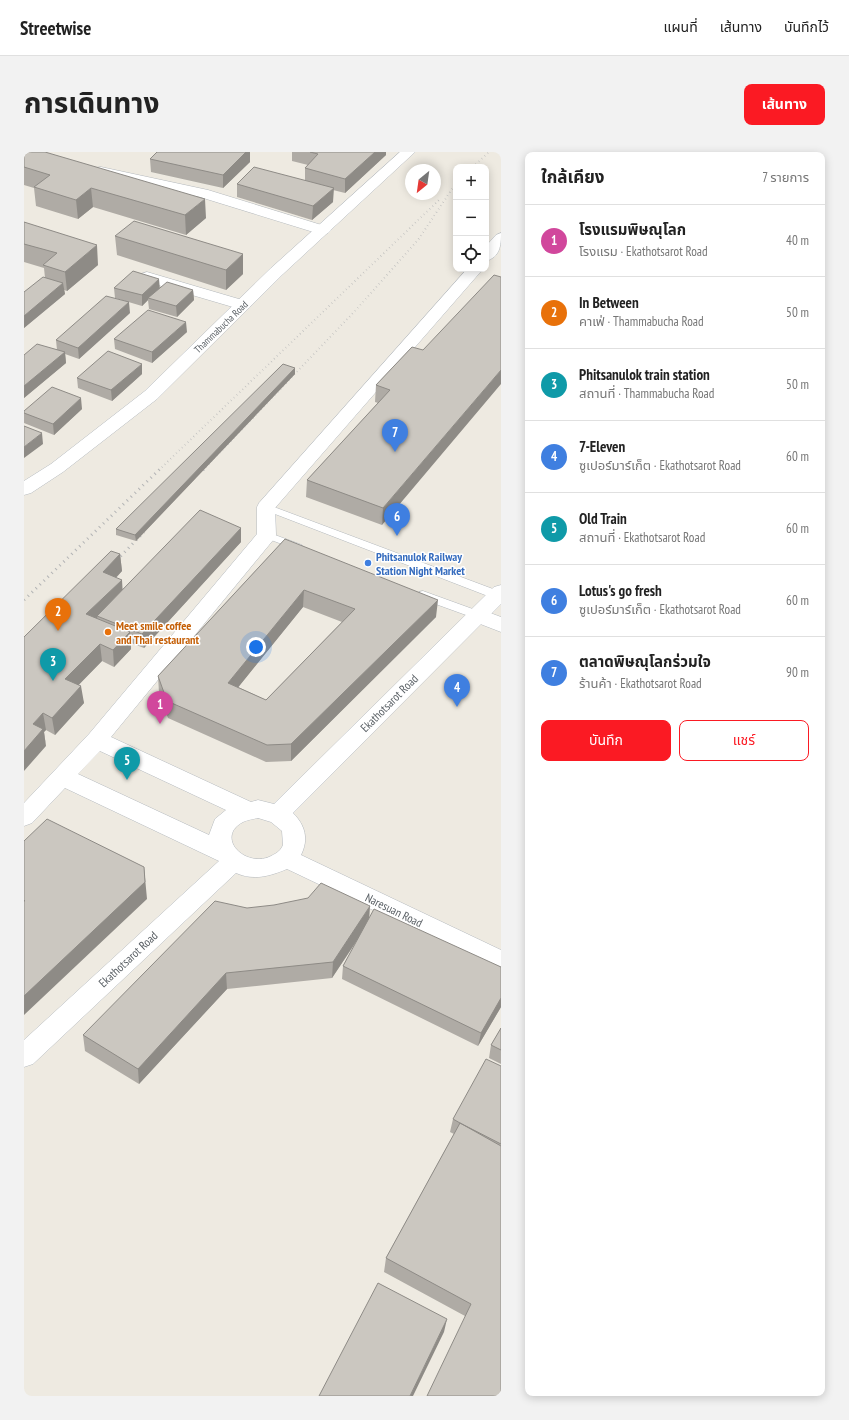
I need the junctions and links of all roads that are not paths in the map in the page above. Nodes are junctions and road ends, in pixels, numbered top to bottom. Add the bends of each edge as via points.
1 (408, 152) edge
2 (86, 167) edge
3 (323, 230) junction
4 (501, 238) edge
5 (489, 252) edge
6 (475, 276) edge
7 (147, 277) edge
8 (242, 305) junction
9 (24, 489) edge
10 (266, 506) junction
11 (267, 535) junction
12 (312, 552) edge
13 (414, 592) edge
14 (499, 594) edge
15 (476, 615) junction
16 (501, 625) edge
17 (97, 740) junction
18 (63, 777) junction
19 (247, 810) junction
20 (278, 814) junction
21 (24, 817) edge
22 (228, 856) junction
23 (286, 858) junction
24 (501, 961) edge
25 (24, 1056) edge

1 - 3 main road, Thammabucha Road
2 - 3 main road via 203,193
3 - 8 main road, Thammabucha Road
4 - 5 main road
6 - 10 main road
7 - 8 main road
8 - 9 main road, Thammabucha Road via 151,395 57,468
10 - 11 main road
10 - 14 lane
11 - 12 lane
11 - 17 main road
13 - 15 lane
14 - 15 main road, Ekathotsarot Road
15 - 16 main road
15 - 20 main road, Ekathotsarot Road
17 - 18 main road
17 - 19 main road
18 - 21 main road
18 - 22 main road
19 - 20 main road via 258,809
19 - 22 main road via 226,822 221,831 219,841
20 - 23 main road via 288,821 294,830 293,850
22 - 23 main road via 243,867 255,869 272,866
22 - 25 main road, Ekathotsarot Road
23 - 24 main road, Naresuan Road

